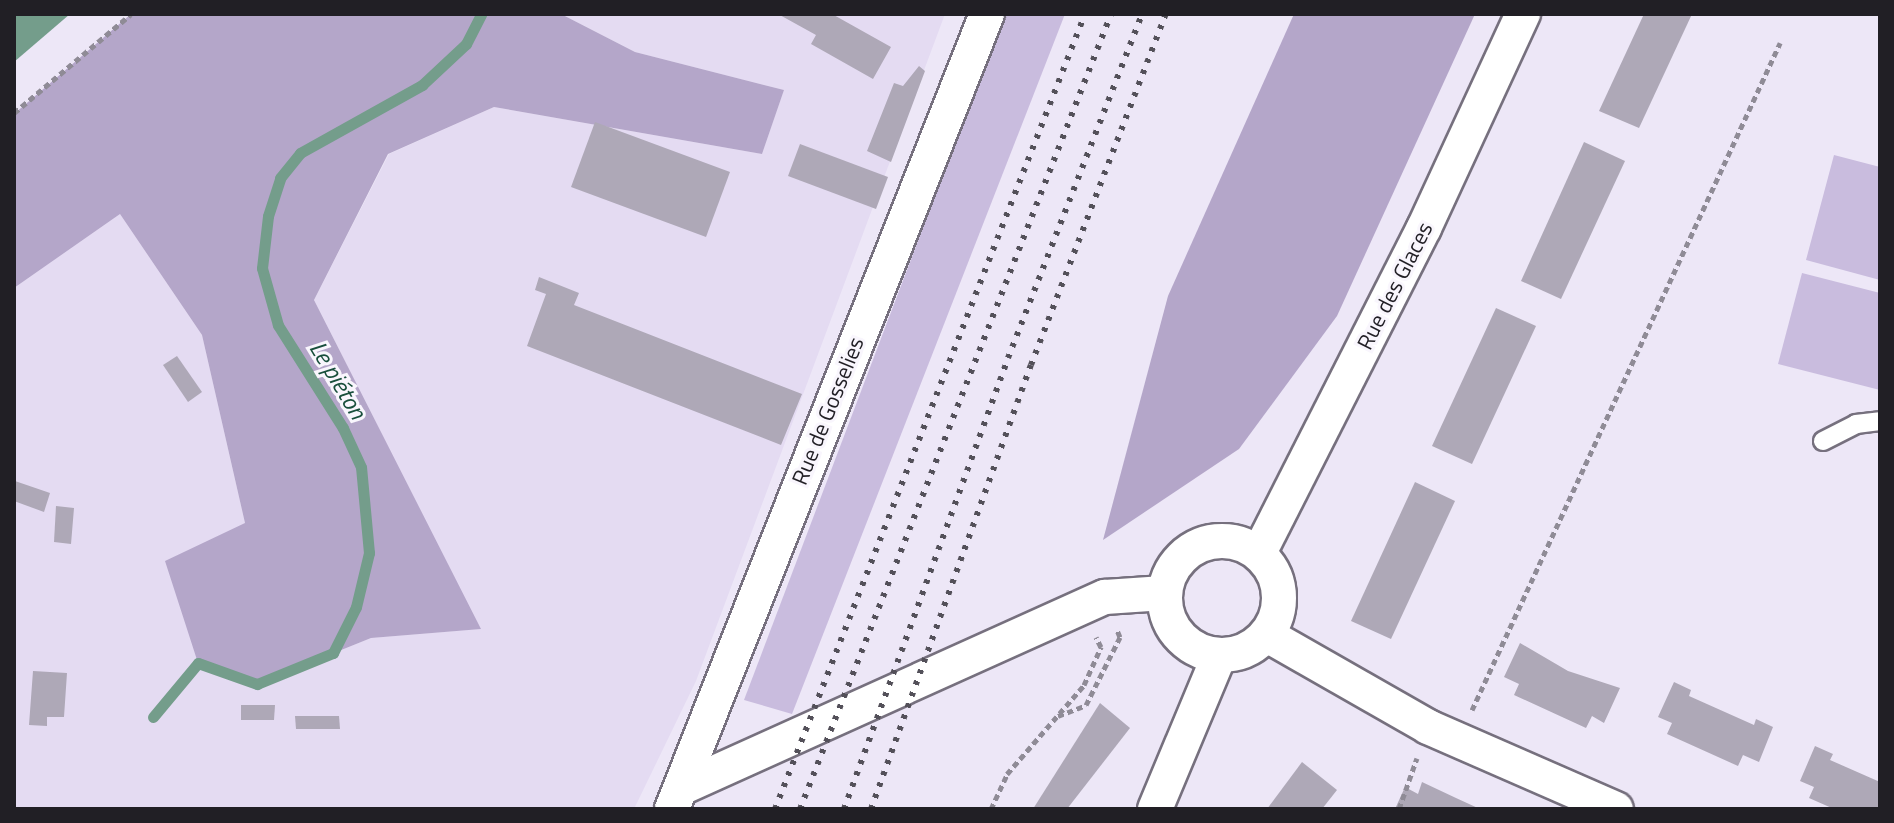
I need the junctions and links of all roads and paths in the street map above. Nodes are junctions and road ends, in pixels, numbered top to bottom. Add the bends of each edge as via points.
1 (131, 14) edge
2 (987, 14) edge
3 (1523, 14) edge
4 (1780, 43) dead end
5 (14, 113) edge
6 (1880, 421) edge
7 (1823, 441) dead end
8 (1259, 553) junction
9 (1164, 593) junction
10 (1105, 597) junction
11 (1086, 632) dead end
12 (1267, 635) junction
13 (1219, 656) junction
14 (1057, 716) junction
15 (1443, 734) junction
16 (676, 799) edge
17 (991, 809) edge
18 (1155, 809) edge
19 (1399, 809) edge
20 (1616, 809) edge

1 - 5 path
2 - 16 street, Rue de Gosselies
3 - 8 street, Rue des Glaces via 1424,228
4 - 15 path
6 - 7 lane via 1856,424
8 - 9 street via 1233,541 1199,546 1176,563
8 - 12 street via 1274,574 1279,609
9 - 10 street
9 - 13 street via 1169,622 1189,646
10 - 14 path via 1120,637 1086,705
10 - 16 street
11 - 14 path via 1101,647 1084,685
12 - 13 street via 1244,652
12 - 15 street
13 - 18 street
14 - 17 path via 1007,774
15 - 19 path
15 - 20 street

